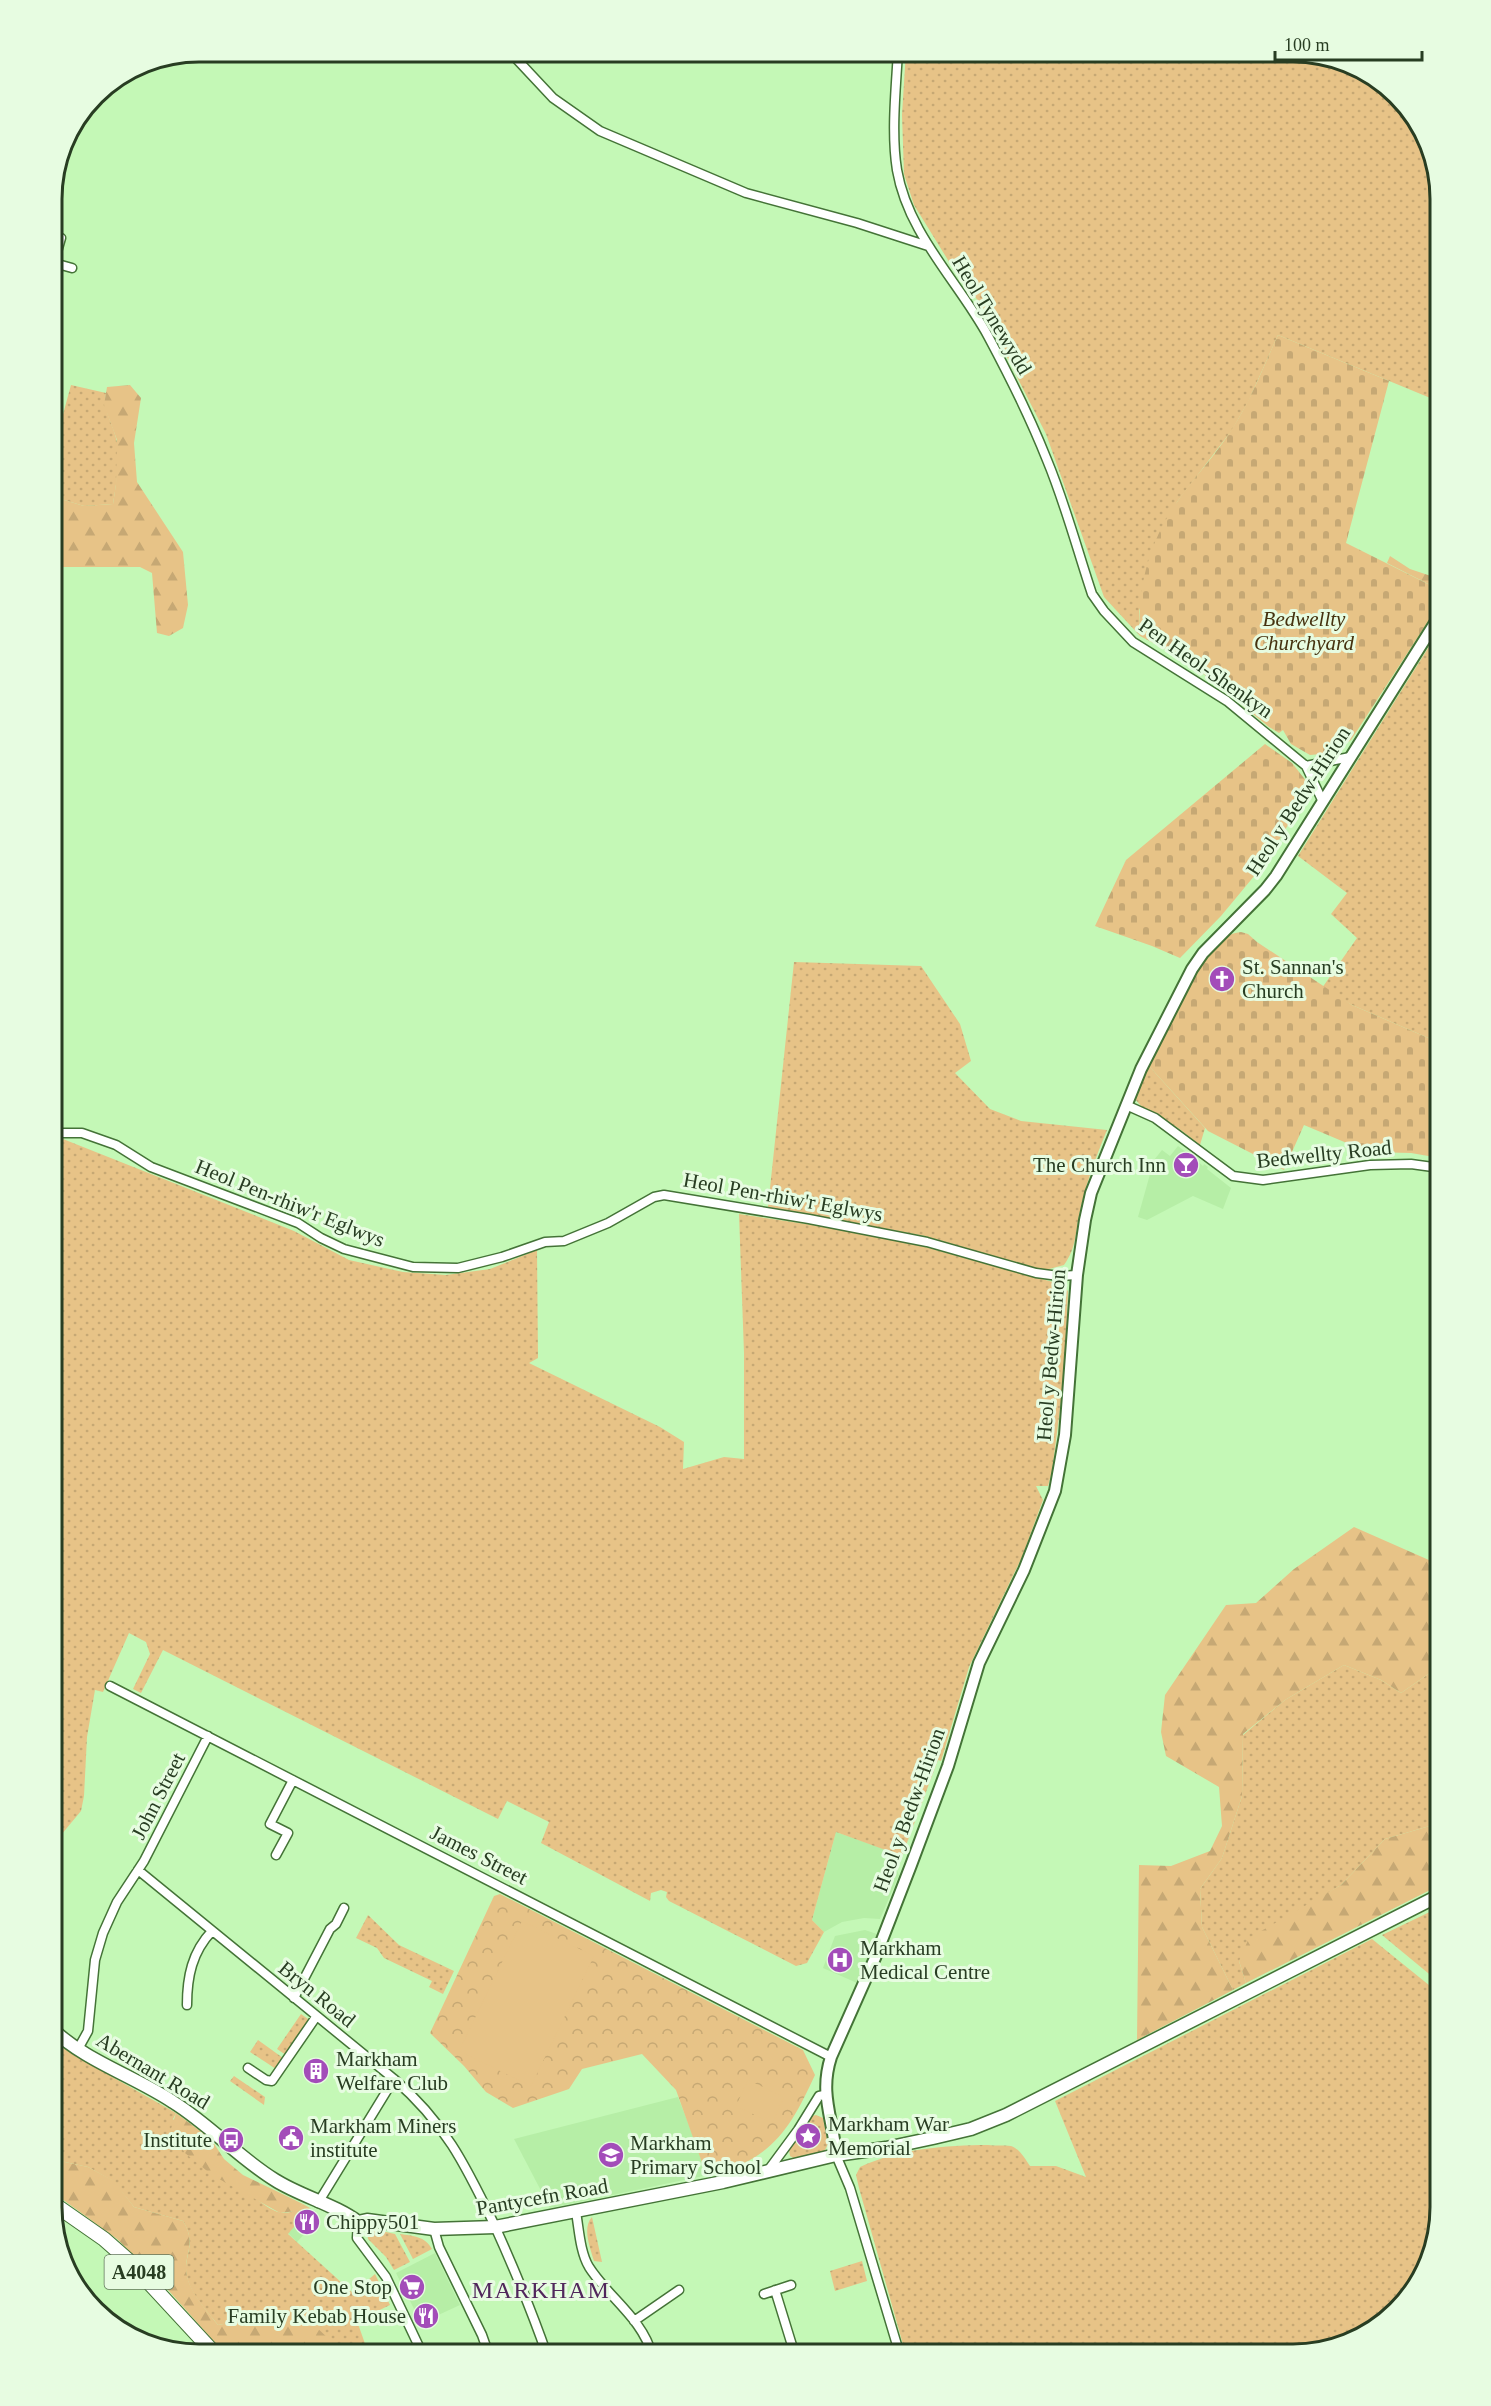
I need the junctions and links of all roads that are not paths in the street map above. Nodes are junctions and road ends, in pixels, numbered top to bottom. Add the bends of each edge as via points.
1 (519, 61) edge
2 (897, 62) edge
3 (928, 246) junction
4 (62, 266) edge
5 (72, 268) dead end
6 (1092, 594) joint
7 (1430, 631) edge
8 (1350, 757) junction
9 (1306, 766) junction
10 (1322, 800) junction
11 (1126, 1105) junction
12 (62, 1133) edge
13 (1430, 1167) edge
14 (1077, 1275) junction
15 (110, 1686) dead end
16 (208, 1736) junction
17 (293, 1780) junction
18 (276, 1855) dead end
19 (138, 1870) junction
20 (1430, 1900) edge
21 (344, 1908) dead end
22 (212, 1931) junction
23 (294, 1998) junction
24 (187, 2005) dead end
25 (316, 2017) junction
26 (61, 2036) edge
27 (78, 2049) junction
28 (831, 2057) junction
29 (248, 2068) dead end
30 (394, 2079) junction
31 (824, 2095) junction
32 (836, 2154) junction
33 (767, 2172) junction
34 (318, 2203) junction
35 (61, 2209) edge
36 (576, 2212) junction
37 (358, 2222) junction
38 (495, 2227) junction
39 (434, 2229) junction
40 (791, 2284) dead end
41 (679, 2290) dead end
42 (775, 2290) junction
43 (764, 2294) dead end
44 (634, 2320) junction
45 (206, 2344) edge
46 (418, 2344) edge
47 (485, 2344) edge
48 (543, 2344) edge
49 (648, 2344) edge
50 (792, 2344) edge
51 (897, 2344) edge

1 - 3 street via 553,98 600,130 746,193
2 - 3 street, Heol Tynewydd via 897,170 906,201
3 - 6 street, Heol Tynewydd via 987,334 1019,396 1048,461
4 - 5 street
6 - 9 street, Pen Heol-Shenkyn via 1133,642 1227,701
7 - 8 street, Heol y Bedw-Hirion
8 - 9 street
8 - 10 street, Heol y Bedw-Hirion
9 - 10 street, Pen Heol-Shenkyn
10 - 11 street, Heol y Bedw-Hirion via 1265,890 1192,969
11 - 13 street, Bedwellty Road via 1161,1122 1233,1176 1249,1180 1370,1165
11 - 14 street, Heol y Bedw-Hirion via 1091,1193
12 - 14 street, Heol Pen-rhiw'r Eglwys via 82,1133 116,1145 151,1167 298,1223 344,1249 413,1267 458,1268 545,1242 582,1236 664,1195 927,1242 1036,1272
14 - 28 street, Heol y Bedw-Hirion via 1065,1435 1055,1491 1024,1570 980,1663 948,1766 911,1865
15 - 16 street, James Street
16 - 17 street, James Street
16 - 19 street, John Street
17 - 18 street via 270,1824 288,1833
17 - 28 street, James Street
19 - 22 street, Bryn Road
19 - 27 street, John Street via 103,1933 88,2031
20 - 32 main road, Pantycefn Road via 1006,2115 933,2138
21 - 23 street
22 - 23 street, Bryn Road
22 - 24 street via 199,1947 188,1976
23 - 25 street, Bryn Road
25 - 29 street via 272,2080
25 - 30 street, Bryn Road
26 - 27 main road, Abernant Road
27 - 34 main road, Abernant Road via 174,2102 255,2167
28 - 31 street, Heol y Bedw-Hirion
30 - 34 street
30 - 38 street, Bryn Road via 444,2132 464,2162
31 - 32 street, Heol y Bedw-Hirion
31 - 33 street via 819,2096
32 - 33 main road, Pantycefn Road
32 - 51 street
33 - 36 main road, Pantycefn Road
34 - 37 main road, Abernant Road
35 - 45 main road, A4048 via 129,2261
36 - 38 main road, Pantycefn Road
36 - 44 street via 587,2265
37 - 39 main road, Pantycefn Road
37 - 46 street via 357,2238 386,2277
38 - 39 main road, Pantycefn Road
38 - 48 street, Bryn Road via 519,2277
39 - 47 street
40 - 42 street
41 - 44 street
42 - 43 street
42 - 50 street
44 - 49 street

